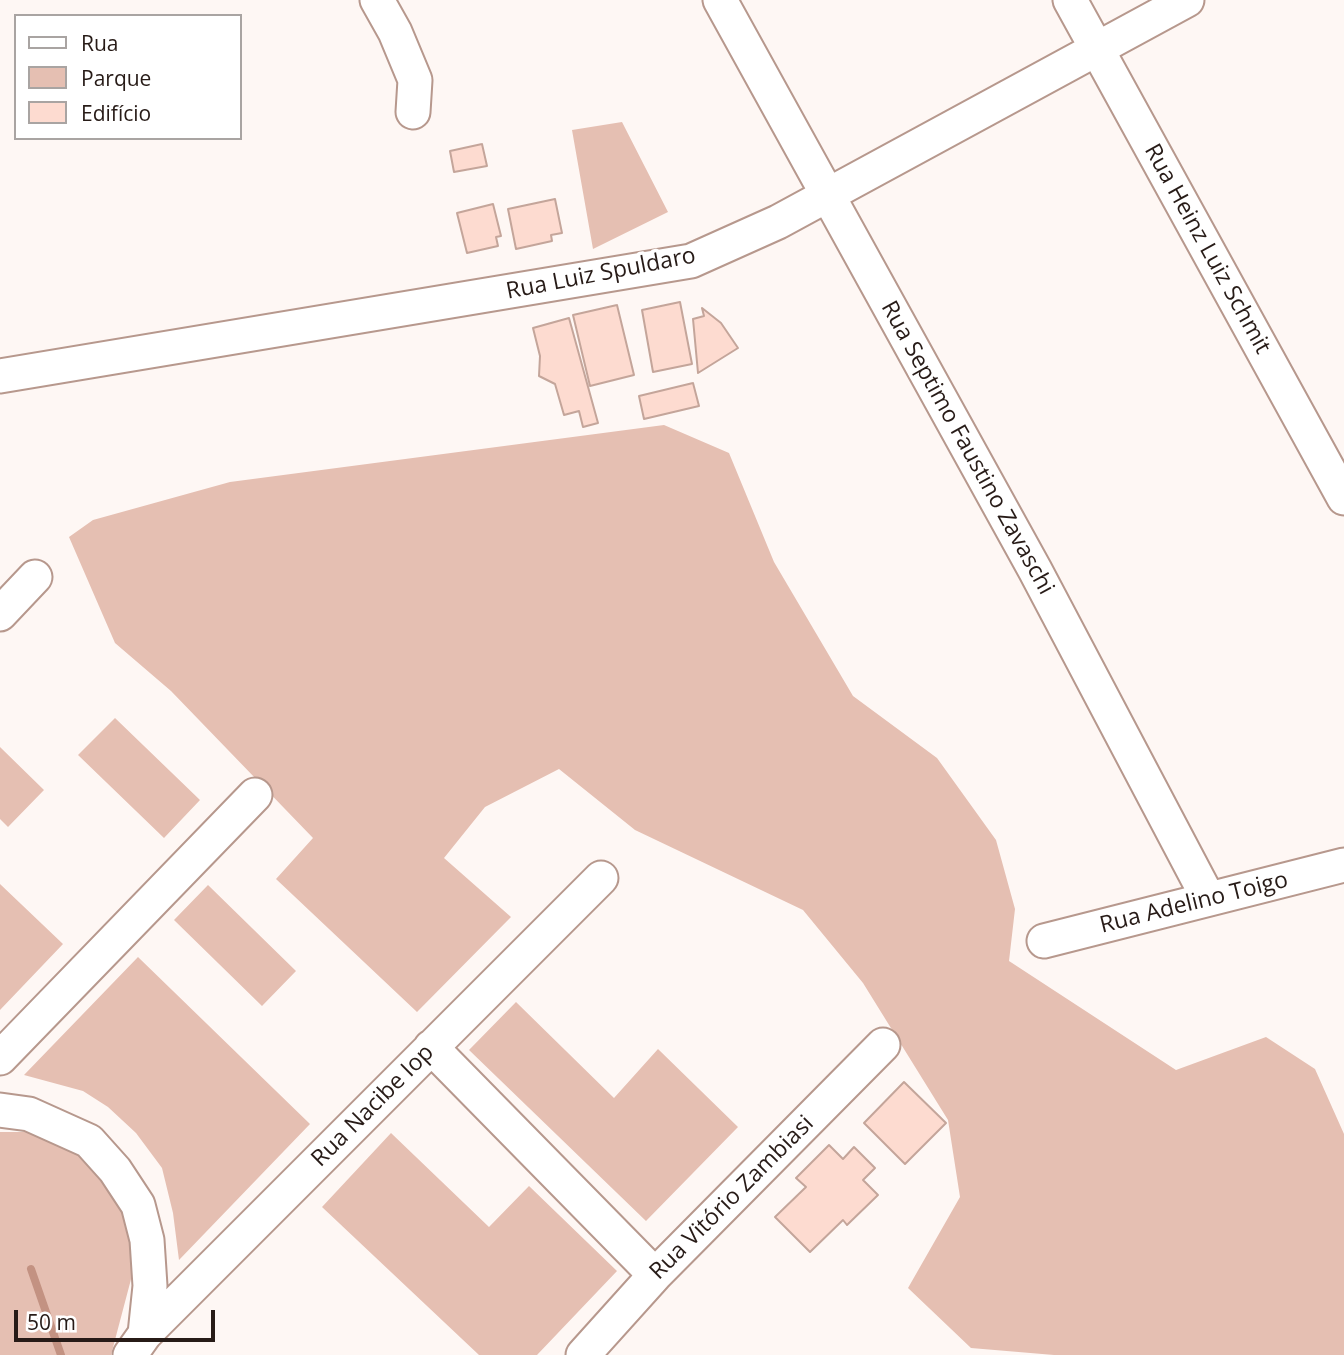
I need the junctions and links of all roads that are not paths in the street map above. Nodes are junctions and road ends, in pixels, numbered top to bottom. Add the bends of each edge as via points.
1 (377, 0) edge
2 (720, 0) edge
3 (1070, 0) edge
4 (1187, 0) edge
5 (1096, 50) junction
6 (413, 112) dead end
7 (827, 195) junction
8 (0, 376) edge
9 (1344, 498) edge
10 (35, 577) dead end
11 (0, 614) edge
12 (255, 795) dead end
13 (1344, 866) edge
14 (601, 878) dead end
15 (1208, 898) junction
16 (1044, 940) dead end
17 (884, 1045) dead end
18 (431, 1047) junction
19 (0, 1058) edge
20 (0, 1110) edge
21 (655, 1275) junction
22 (138, 1344) edge
23 (583, 1355) edge

1 - 6 street via 415,80
2 - 7 street, Rua Septimo Faustino Zavaschi
3 - 5 street, Rua Heinz Luiz Schmit
4 - 5 street, Rua Luiz Spuldaro
5 - 7 street, Rua Luiz Spuldaro
5 - 9 street, Rua Heinz Luiz Schmit
7 - 8 street, Rua Luiz Spuldaro via 691,261
7 - 15 street, Rua Septimo Faustino Zavaschi via 1035,570
10 - 11 street
12 - 19 street
13 - 15 street, Rua Adelino Toigo
14 - 18 street, Rua Nacibe Iop
15 - 16 street, Rua Adelino Toigo
17 - 21 street, Rua Vitório Zambiasi
18 - 21 street
18 - 22 street, Rua Nacibe Iop
20 - 22 street via 29,1114 89,1140 138,1205 150,1286
21 - 23 street, Rua Vitório Zambiasi

